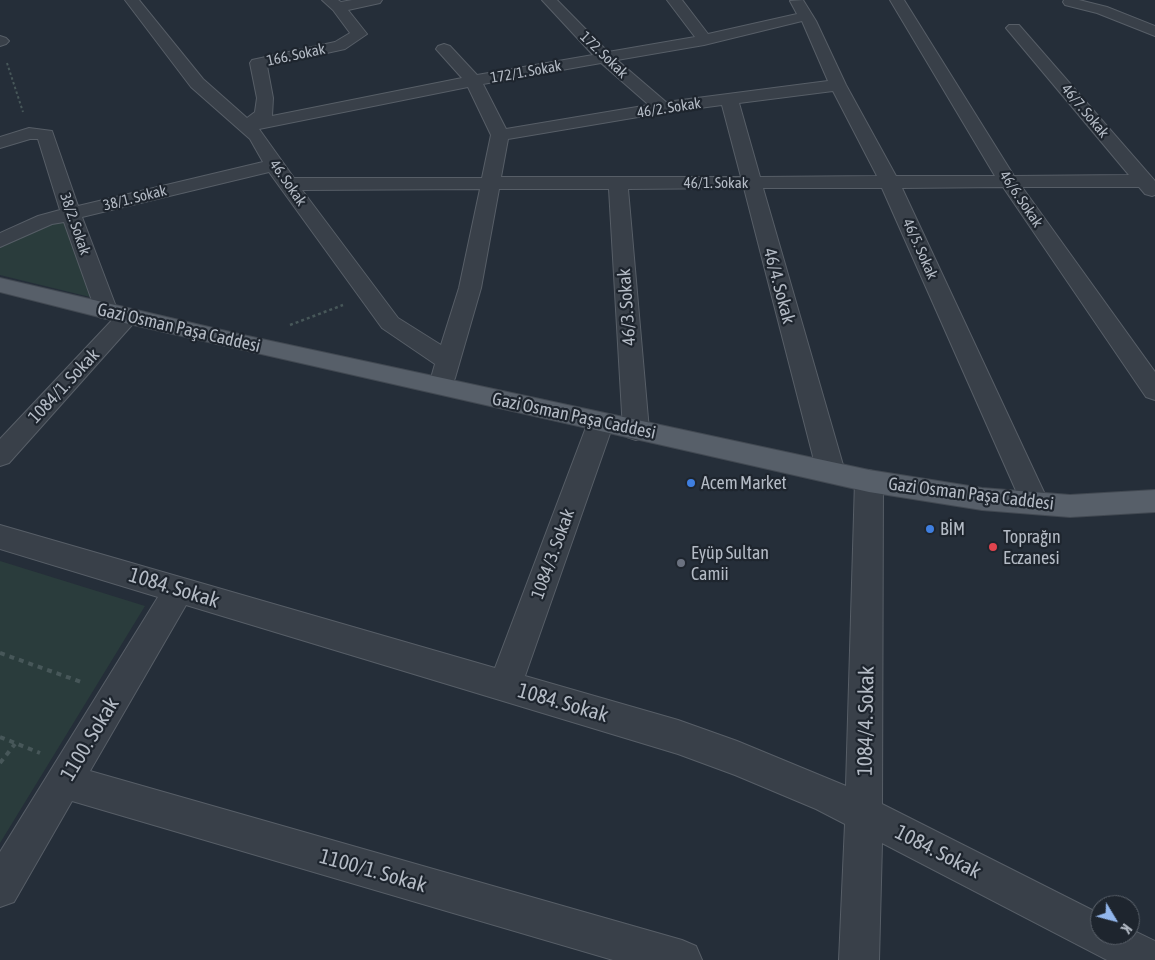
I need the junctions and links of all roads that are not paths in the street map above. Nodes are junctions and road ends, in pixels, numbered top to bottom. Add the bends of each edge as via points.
1 (132, 0) edge
2 (375, 0) edge
3 (549, 0) edge
4 (674, 0) edge
5 (782, 0) edge
6 (897, 0) edge
7 (1070, 2) dead end
8 (334, 3) edge
9 (802, 8) edge
10 (1014, 28) dead end
11 (1155, 31) edge
12 (704, 40) junction
13 (444, 49) dead end
14 (604, 57) junction
15 (474, 81) junction
16 (838, 85) junction
17 (729, 99) junction
18 (662, 108) junction
19 (246, 126) junction
20 (500, 135) junction
21 (0, 143) edge
22 (274, 165) junction
23 (889, 181) junction
24 (1008, 182) junction
25 (490, 183) junction
26 (751, 183) junction
27 (288, 184) junction
28 (618, 184) junction
29 (1150, 187) edge
30 (71, 214) junction
31 (0, 241) edge
32 (0, 284) edge
33 (118, 314) junction
34 (448, 361) junction
35 (440, 387) junction
36 (1155, 391) edge
37 (601, 422) junction
38 (636, 430) junction
39 (0, 456) edge
40 (831, 472) junction
41 (869, 481) junction
42 (1155, 501) edge
43 (1036, 503) junction
44 (0, 537) edge
45 (179, 590) junction
46 (505, 686) junction
47 (64, 781) junction
48 (864, 814) junction
49 (0, 888) edge
50 (1090, 930) edge
51 (1120, 945) edge
52 (682, 960) edge
53 (859, 960) edge
54 (1149, 960) edge

1 - 19 street, 46. Sokak via 197,82
2 - 8 street
3 - 14 street, 172. Sokak
4 - 12 street
5 - 9 street
6 - 24 street, 46/6. Sokak
7 - 11 street via 1102,10
8 - 19 street, 166. Sokak via 358,34 340,46 258,64 265,98 264,114
9 - 12 street, 172/1. Sokak
9 - 16 street, 46/5. Sokak
10 - 29 street, 46/7. Sokak
12 - 14 street, 172/1. Sokak
13 - 15 street
14 - 15 street, 172/1. Sokak
14 - 18 street, 172. Sokak
15 - 19 street, 172/1. Sokak
15 - 20 street
16 - 17 street, 46/2. Sokak
16 - 23 street, 46/5. Sokak
17 - 18 street, 46/2. Sokak
17 - 26 street, 46/4. Sokak
18 - 20 street, 46/2. Sokak
19 - 22 street, 46. Sokak via 257,136
20 - 25 street
21 - 30 street, 38/2. Sokak via 38,134
22 - 27 street, 46. Sokak
22 - 30 street, 38/1. Sokak
23 - 24 street, 46/1. Sokak
23 - 26 street, 46/1. Sokak
23 - 43 street, 46/5. Sokak
24 - 29 street, 46/1. Sokak
24 - 36 street, 46/6. Sokak
25 - 27 street, 46/1. Sokak
25 - 28 street, 46/1. Sokak
25 - 34 street via 470,288
26 - 28 street, 46/1. Sokak
26 - 40 street, 46/4. Sokak
27 - 34 street, 46. Sokak via 390,324
28 - 38 street, 46/3. Sokak
30 - 31 street, 38/1. Sokak via 45,220
30 - 33 street, 38/2. Sokak
32 - 33 main road, Gazi Osman Paşa Caddesi
33 - 35 main road, Gazi Osman Paşa Caddesi
33 - 39 street, 1084/1. Sokak
34 - 35 street
35 - 37 main road, Gazi Osman Paşa Caddesi
37 - 38 main road, Gazi Osman Paşa Caddesi
37 - 46 street, 1084/3. Sokak
38 - 40 main road, Gazi Osman Paşa Caddesi
40 - 41 main road, Gazi Osman Paşa Caddesi
41 - 43 main road, Gazi Osman Paşa Caddesi via 982,499
41 - 48 street, 1084/4. Sokak
42 - 43 main road, Gazi Osman Paşa Caddesi via 1070,506
44 - 45 street, 1084. Sokak
45 - 46 street, 1084. Sokak
45 - 47 street, 1100. Sokak
46 - 48 street, 1084. Sokak via 712,749 829,796
47 - 49 street, 1100. Sokak
47 - 52 street, 1100/1. Sokak
48 - 50 street, 1084. Sokak
48 - 53 street, 1084/4. Sokak
51 - 54 street, 1084. Sokak

